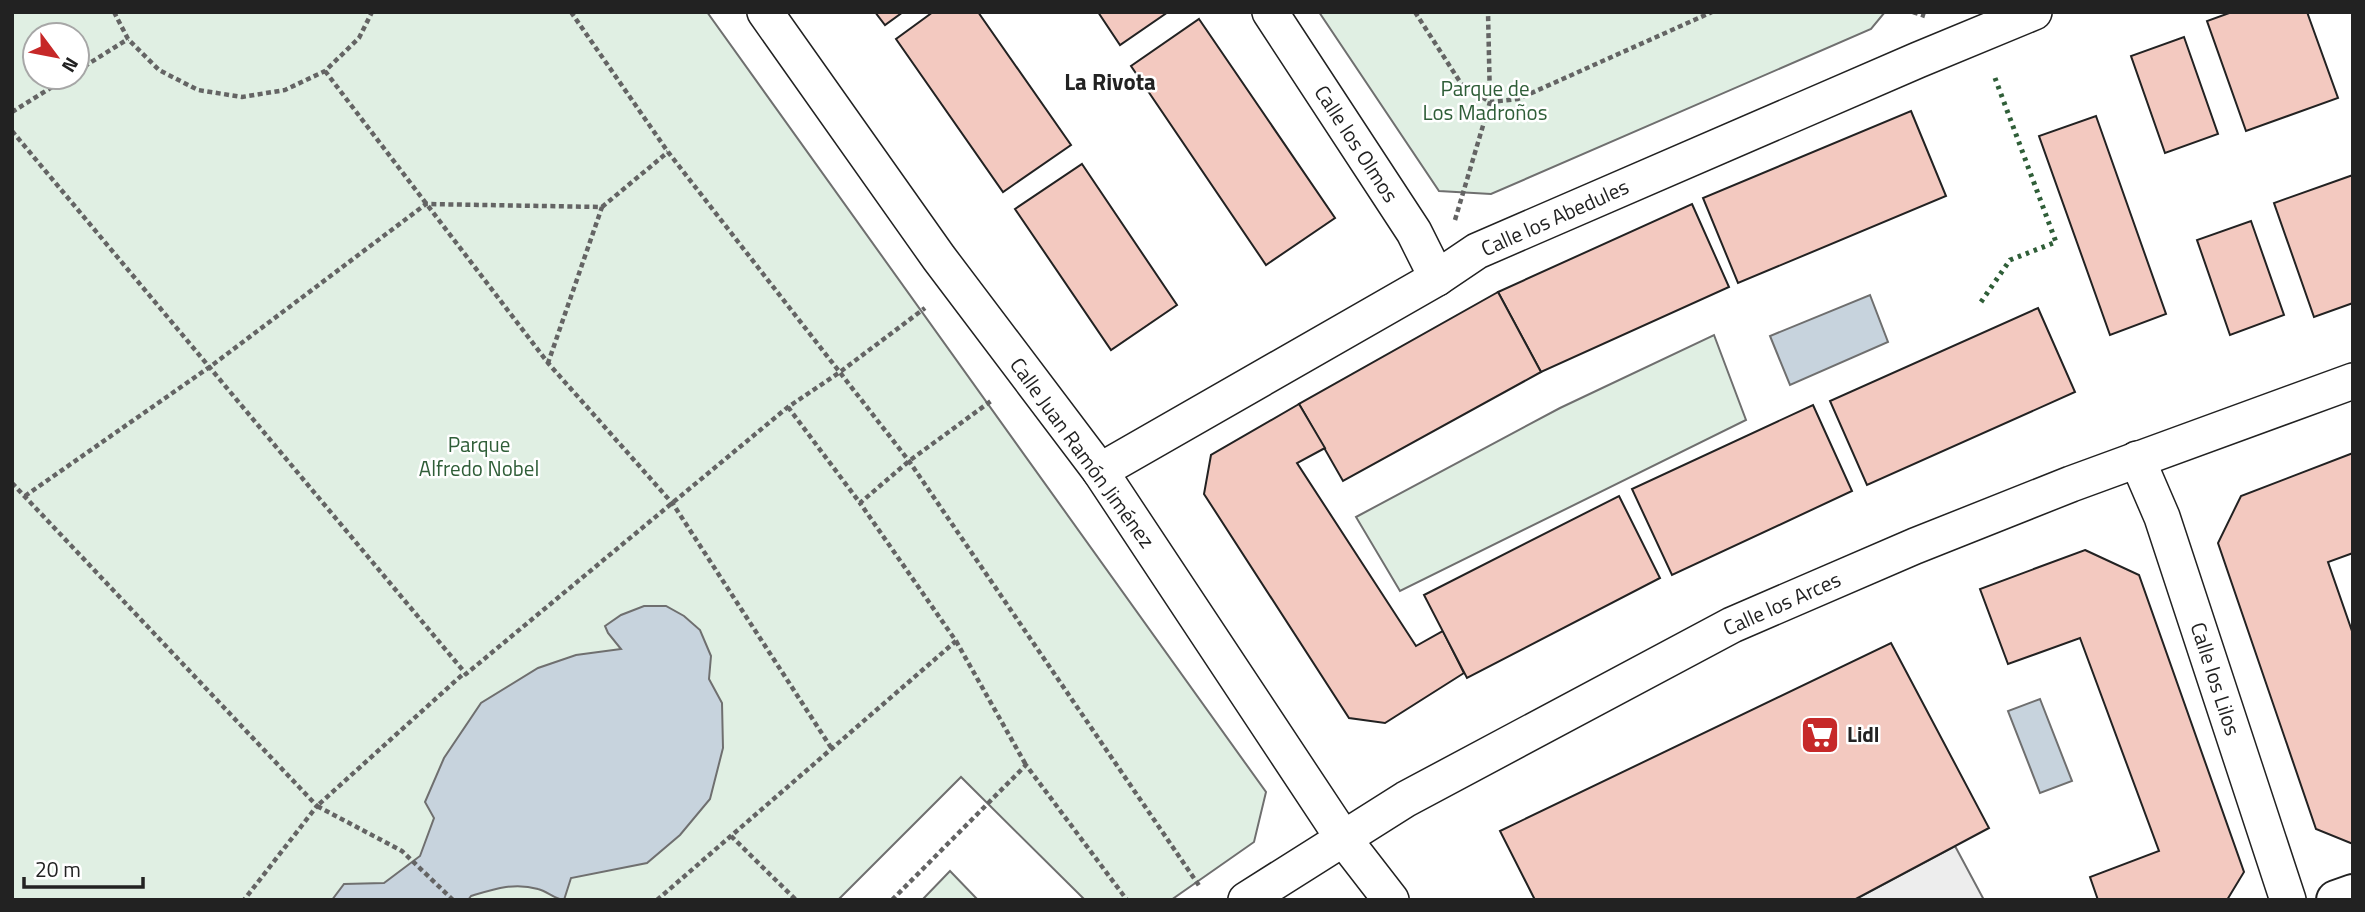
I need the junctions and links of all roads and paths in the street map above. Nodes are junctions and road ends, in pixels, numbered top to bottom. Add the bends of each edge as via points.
1 (114, 12) edge
2 (372, 12) edge
3 (571, 12) edge
4 (765, 12) edge
5 (1270, 12) edge
6 (1415, 12) edge
7 (1488, 12) edge
8 (1712, 12) edge
9 (2034, 12) edge
10 (1974, 23) edge
11 (128, 39) junction
12 (91, 62) edge
13 (325, 71) junction
14 (46, 91) edge
15 (1490, 102) junction
16 (12, 112) edge
17 (12, 131) edge
18 (668, 152) junction
19 (426, 204) junction
20 (602, 206) junction
21 (1437, 278) junction
22 (925, 308) dead end
23 (548, 363) junction
24 (211, 366) junction
25 (840, 372) junction
26 (2353, 381) edge
27 (991, 401) dead end
28 (788, 407) junction
29 (2137, 459) junction
30 (909, 461) junction
31 (1100, 471) junction
32 (12, 483) edge
33 (25, 496) junction
34 (860, 503) junction
35 (673, 504) junction
36 (956, 641) junction
37 (466, 674) junction
38 (832, 749) junction
39 (1026, 765) junction
40 (317, 806) junction
41 (731, 835) junction
42 (1343, 838) junction
43 (1200, 887) dead end
44 (2353, 894) edge
45 (244, 900) edge
46 (453, 900) edge
47 (657, 900) edge
48 (796, 900) edge
49 (892, 900) edge
50 (1126, 900) edge
51 (1246, 900) edge
52 (1391, 900) edge
53 (2288, 900) edge
54 (2336, 900) edge

1 - 11 path
2 - 13 path via 359,38
3 - 18 path
4 - 31 street, Calle Juan Ramón Jiménez via 939,258
5 - 21 street, Calle los Olmos via 1414,232
6 - 15 path via 1462,85
7 - 15 path
8 - 15 path via 1518,99
9 - 10 street, Calle los Abedules
10 - 21 street, Calle los Abedules via 1477,251
11 - 12 path
11 - 13 path via 159,70 198,90 242,97 285,90
13 - 19 path
14 - 16 path
15 - 21 path
17 - 24 path
18 - 20 path
18 - 25 path
19 - 20 path
19 - 23 path
19 - 24 path
20 - 23 path
21 - 31 street, Calle los Abedules
22 - 25 path
23 - 35 path
24 - 33 path
24 - 37 path
25 - 28 path
25 - 30 path
26 - 29 street, Calle los Arces
27 - 30 path
28 - 34 path
28 - 35 path
29 - 42 street, Calle los Arces via 1915,546 1732,625 1406,799
29 - 53 street, Calle los Lilos via 2162,517
30 - 34 path
30 - 43 path
31 - 42 street, Calle Juan Ramón Jiménez
32 - 33 path
33 - 40 path
34 - 36 path
35 - 37 path
35 - 38 path
36 - 38 path
36 - 39 path
37 - 40 path
38 - 41 path
39 - 49 path
39 - 50 path
40 - 45 path
40 - 46 path via 402,851
41 - 47 path
41 - 48 path
42 - 51 street, Calle los Arces
42 - 52 street, Calle Juan Ramón Jiménez
44 - 54 street

